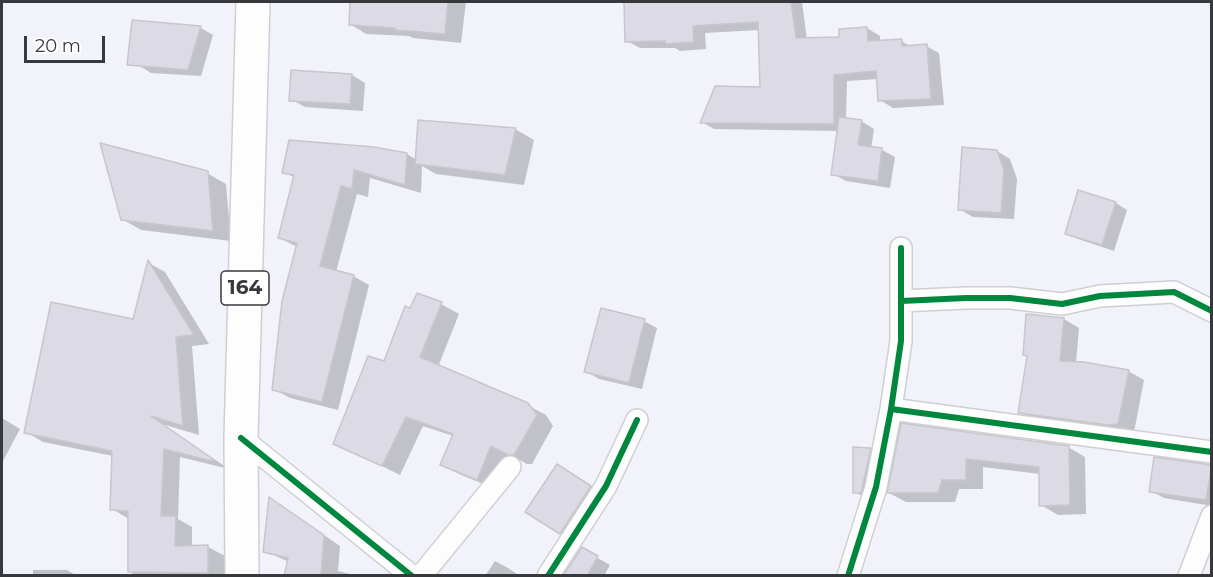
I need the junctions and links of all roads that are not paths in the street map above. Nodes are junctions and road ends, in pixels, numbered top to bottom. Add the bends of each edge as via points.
1 (253, 2) edge
2 (901, 248) dead end
3 (901, 301) junction
4 (1212, 311) edge
5 (891, 409) junction
6 (637, 420) dead end
7 (241, 438) junction
8 (1212, 452) edge
9 (510, 467) dead end
10 (1212, 516) edge
11 (242, 576) edge
12 (412, 576) edge
13 (421, 576) edge
14 (548, 576) edge
15 (848, 576) edge
16 (1190, 576) edge

1 - 7 main road, 164
2 - 3 street
3 - 4 street via 1010,298 1062,304 1100,296 1174,292
3 - 5 street via 901,341
5 - 8 street
5 - 15 street via 876,487
6 - 14 street via 606,486
7 - 11 main road, 164
7 - 12 street
9 - 13 street
10 - 16 street

